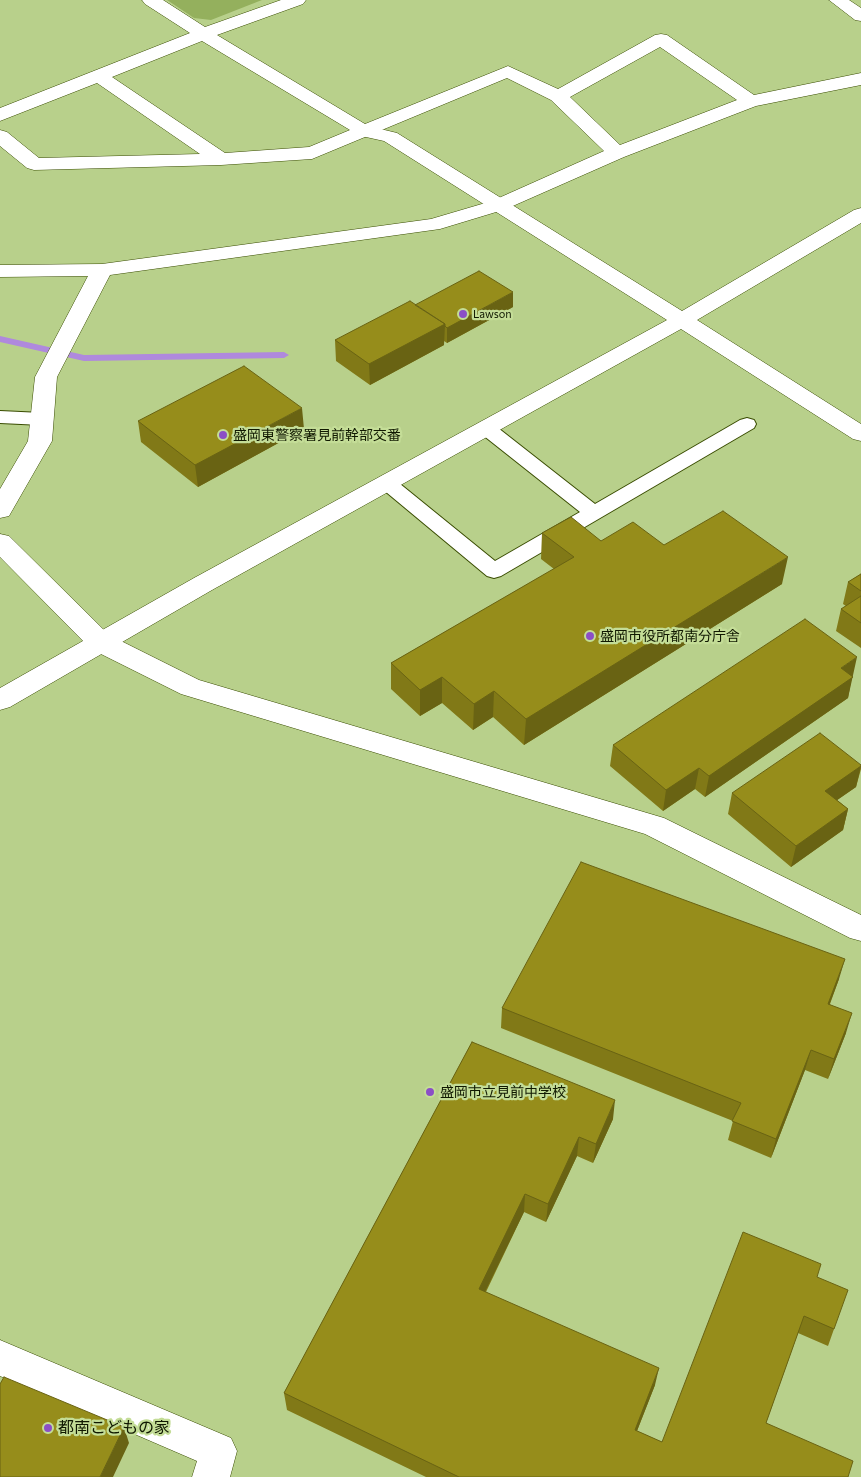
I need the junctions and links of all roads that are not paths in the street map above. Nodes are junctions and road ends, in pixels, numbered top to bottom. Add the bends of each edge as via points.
1 (151, 0) edge
2 (297, 0) edge
3 (838, 0) edge
4 (861, 16) edge
5 (203, 34) junction
6 (99, 76) junction
7 (861, 79) edge
8 (558, 96) junction
9 (751, 101) junction
10 (0, 115) edge
11 (364, 131) junction
12 (0, 136) edge
13 (617, 153) junction
14 (221, 159) junction
15 (499, 205) junction
16 (861, 214) edge
17 (102, 270) junction
18 (0, 271) edge
19 (682, 320) junction
20 (0, 417) edge
21 (42, 419) junction
22 (747, 424) dead end
23 (486, 428) junction
24 (861, 434) edge
25 (387, 482) junction
26 (0, 510) edge
27 (594, 512) junction
28 (0, 542) edge
29 (100, 642) junction
30 (0, 700) edge
31 (860, 920) edge
32 (0, 1358) edge
33 (211, 1477) edge

1 - 5 street
2 - 5 street
3 - 4 street
5 - 6 street
5 - 11 street
6 - 10 street
6 - 14 street
7 - 9 street
8 - 9 street via 661,40
8 - 11 street via 508,71
8 - 13 street
9 - 13 street
11 - 14 street via 312,154
11 - 15 street via 390,137
12 - 14 street via 34,164
13 - 15 street
15 - 17 street via 433,225
15 - 19 street
16 - 19 street
17 - 18 street
17 - 21 street via 46,377
19 - 23 street
19 - 24 street
20 - 21 lane
21 - 26 street via 40,441
22 - 27 lane
23 - 25 street
23 - 27 lane
25 - 27 lane via 494,571
25 - 29 street
28 - 29 street
29 - 30 street
29 - 31 street via 190,687 654,826
32 - 33 street via 218,1451

